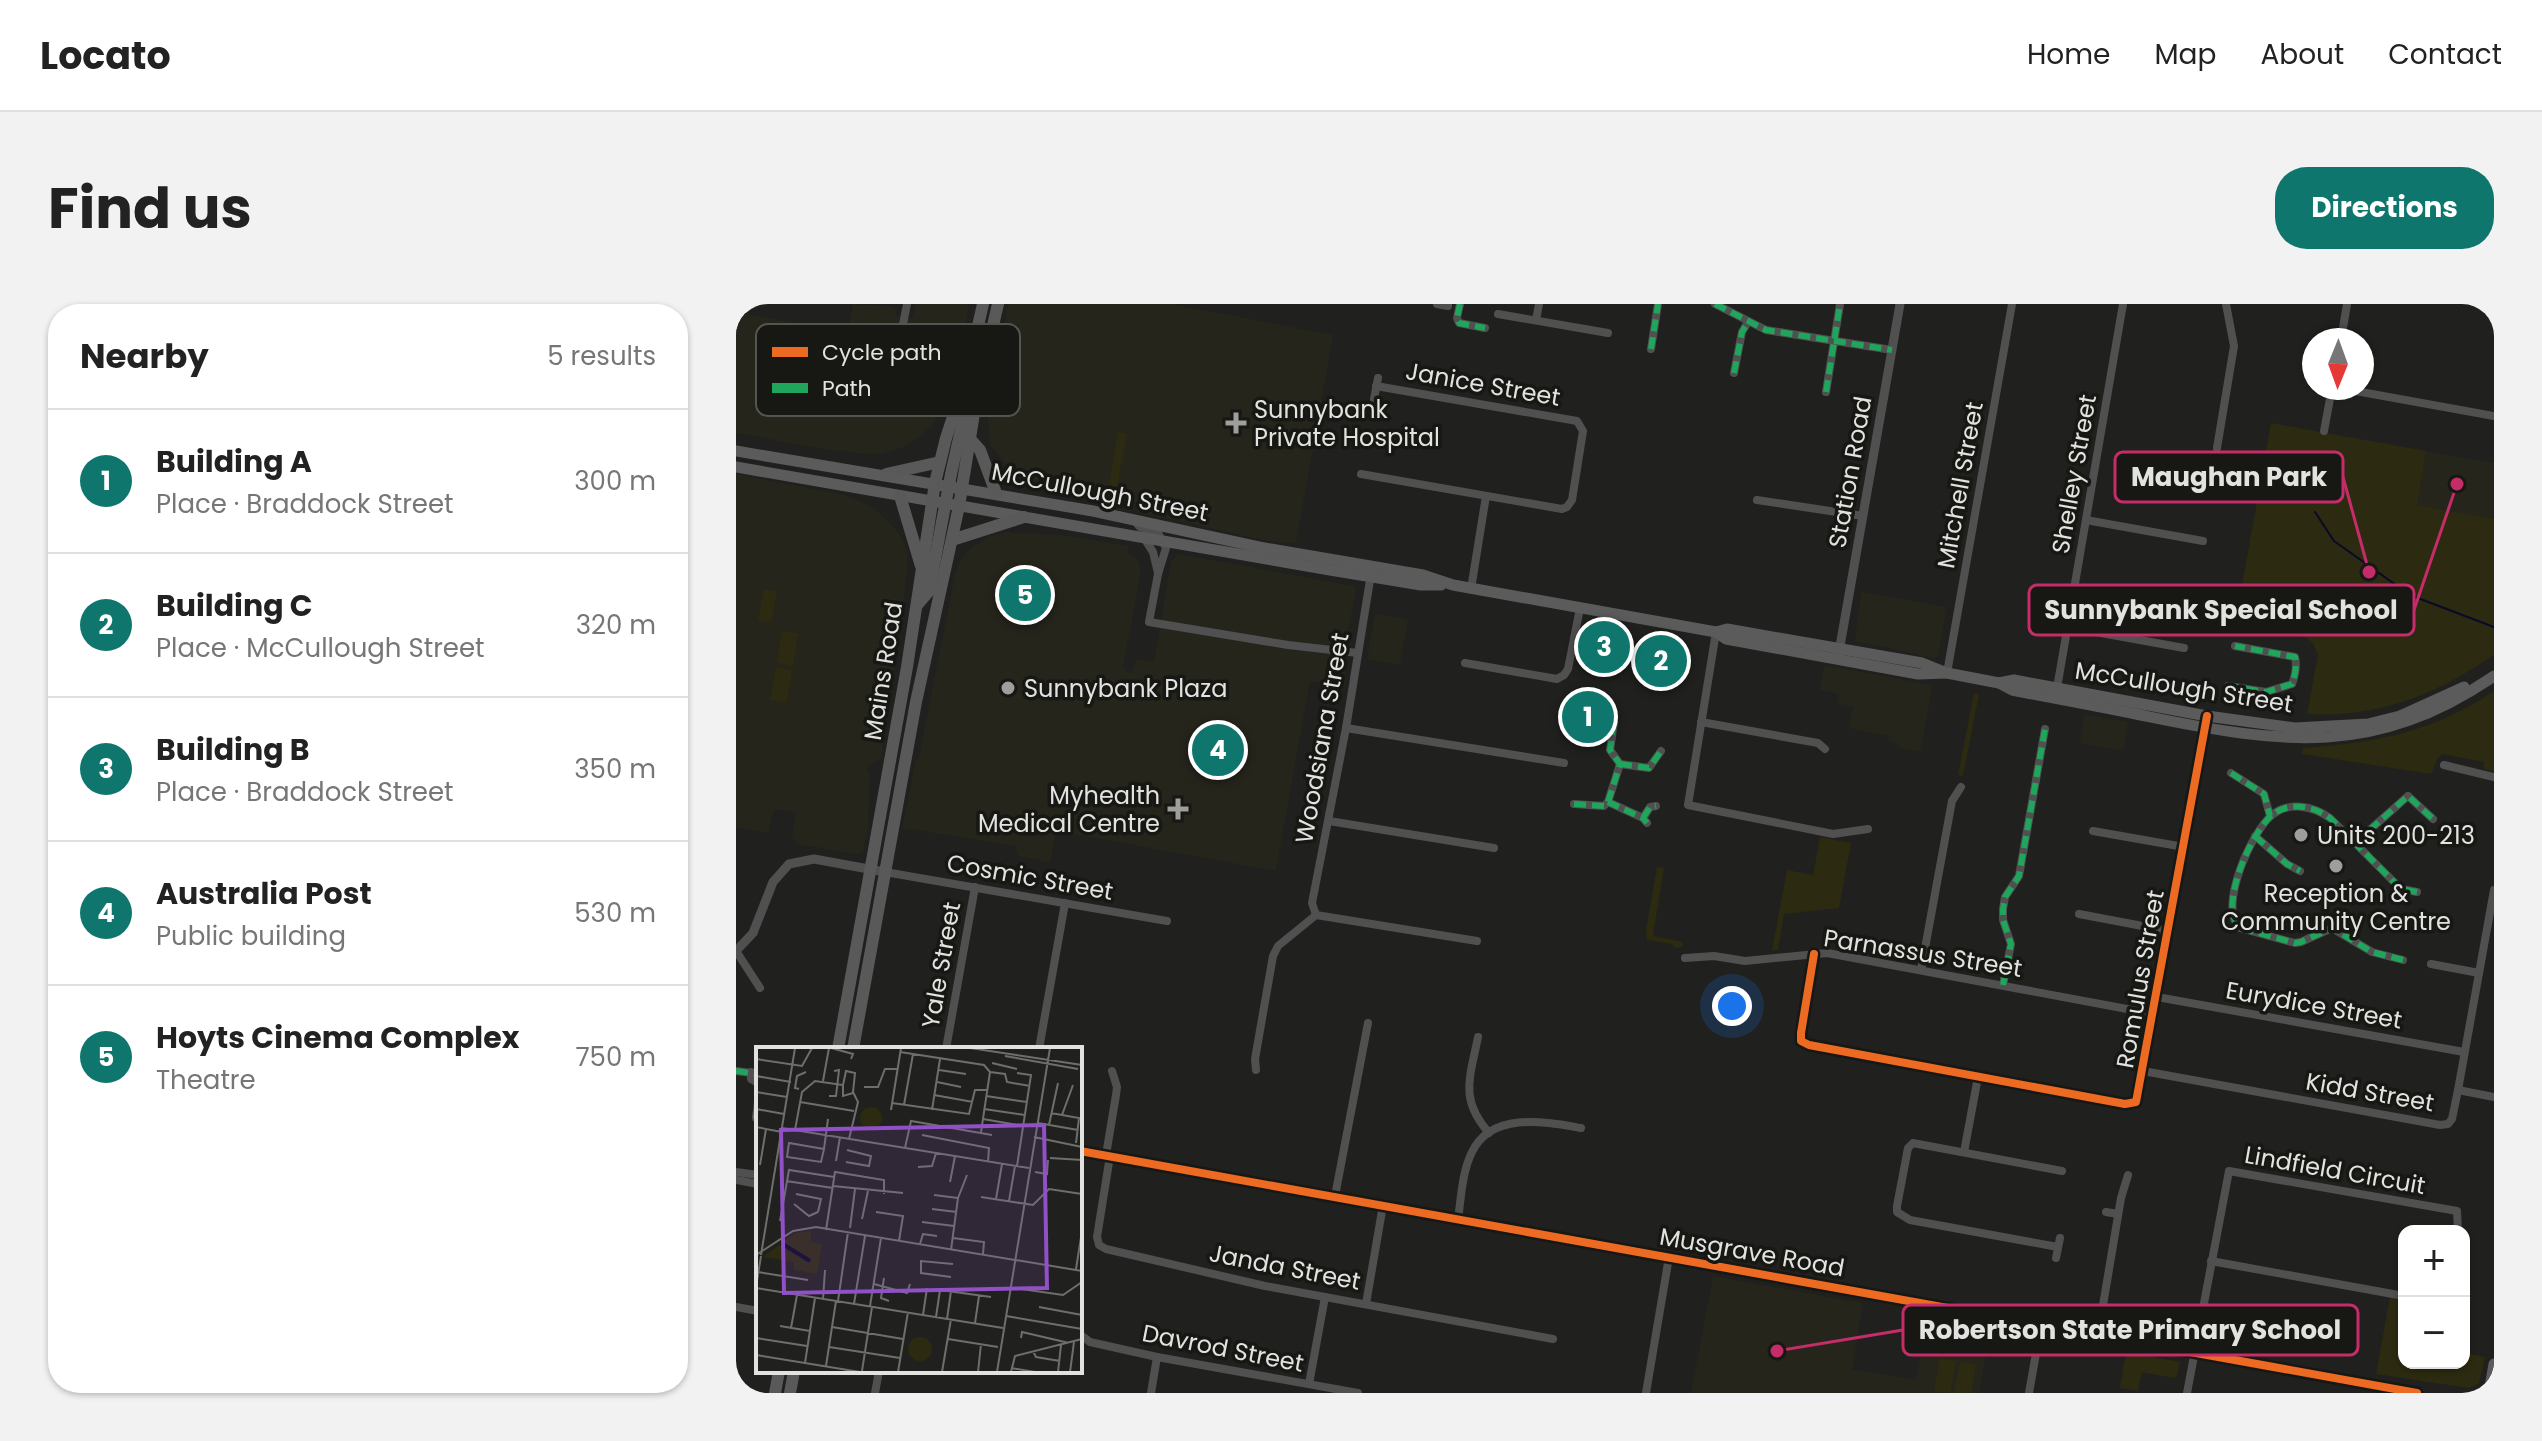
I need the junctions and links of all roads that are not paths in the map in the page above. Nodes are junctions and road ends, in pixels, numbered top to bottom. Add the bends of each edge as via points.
1 (907, 304) edge
2 (983, 304) edge
3 (998, 304) edge
4 (1437, 304) edge
5 (1460, 304) edge
6 (1539, 304) edge
7 (1658, 304) edge
8 (1715, 304) edge
9 (1840, 304) edge
10 (1900, 304) edge
11 (2012, 304) edge
12 (2123, 304) edge
13 (2226, 304) edge
14 (2347, 304) edge
15 (1448, 305) edge
16 (1498, 314) dead end
17 (1536, 320) junction
18 (1748, 322) junction
19 (903, 324) edge
20 (978, 324) edge
21 (994, 324) edge
22 (1485, 328) dead end
23 (2343, 328) edge
24 (1608, 333) dead end
25 (1833, 341) junction
26 (1651, 349) dead end
27 (1892, 350) junction
28 (1734, 373) dead end
29 (1826, 392) dead end
30 (2374, 394) edge
31 (1374, 399) dead end
32 (2330, 400) edge
33 (954, 416) edge
34 (964, 416) edge
35 (974, 416) edge
36 (2494, 416) edge
37 (2324, 431) dead end
38 (970, 439) junction
39 (2217, 448) dead end
40 (736, 451) edge
41 (940, 462) junction
42 (736, 467) edge
43 (1361, 473) dead end
44 (886, 474) junction
45 (942, 484) junction
46 (963, 488) junction
47 (996, 493) junction
48 (900, 496) junction
49 (1486, 496) junction
50 (1757, 500) dead end
51 (939, 503) junction
52 (959, 506) junction
53 (1863, 516) junction
54 (1024, 517) junction
55 (1133, 519) junction
56 (2086, 520) junction
57 (1144, 537) junction
58 (952, 540) junction
59 (1163, 540) junction
60 (2203, 541) dead end
61 (922, 569) junction
62 (1371, 571) junction
63 (1158, 574) junction
64 (1471, 589) junction
65 (917, 605) junction
66 (1580, 608) junction
67 (2068, 627) junction
68 (1716, 632) junction
69 (2235, 646) dead end
70 (2184, 648) dead end
71 (1358, 653) junction
72 (1839, 654) junction
73 (1465, 663) dead end
74 (2494, 666) edge
75 (1947, 673) junction
76 (2494, 676) edge
77 (2228, 686) dead end
78 (2056, 693) junction
79 (1701, 722) junction
80 (2206, 722) junction
81 (1614, 723) dead end
82 (1346, 728) junction
83 (2045, 729) dead end
84 (1825, 749) dead end
85 (1661, 751) dead end
86 (1564, 763) dead end
87 (1620, 764) junction
88 (2444, 765) dead end
89 (2231, 773) dead end
90 (2494, 777) edge
91 (1961, 787) dead end
92 (1608, 802) junction
93 (1574, 804) dead end
94 (1656, 806) dead end
95 (2270, 816) junction
96 (2433, 819) dead end
97 (1329, 821) junction
98 (1868, 829) dead end
99 (2093, 831) dead end
100 (2255, 836) junction
101 (2356, 842) junction
102 (2184, 847) junction
103 (1494, 848) dead end
104 (871, 869) junction
105 (2300, 871) dead end
106 (885, 872) junction
107 (975, 887) junction
108 (2494, 890) edge
109 (2417, 892) dead end
110 (1065, 903) junction
111 (2079, 914) dead end
112 (1316, 915) junction
113 (1167, 921) dead end
114 (2169, 931) junction
115 (1477, 941) dead end
116 (736, 951) edge
117 (1814, 954) junction
118 (1685, 958) dead end
119 (2403, 960) dead end
120 (2431, 964) dead end
121 (1921, 970) junction
122 (2479, 973) junction
123 (2003, 985) junction
124 (760, 988) dead end
125 (2157, 997) junction
126 (2154, 1014) junction
127 (1368, 1023) dead end
128 (1478, 1037) dead end
129 (838, 1047) edge
130 (853, 1047) edge
131 (946, 1047) edge
132 (1039, 1047) edge
133 (2464, 1052) junction
134 (1256, 1070) dead end
135 (736, 1071) edge
136 (1112, 1071) dead end
137 (2143, 1071) junction
138 (754, 1073) edge
139 (1978, 1077) junction
140 (2458, 1090) junction
141 (2494, 1097) edge
142 (1581, 1128) dead end
143 (1489, 1133) junction
144 (1082, 1151) edge
145 (1964, 1152) junction
146 (1108, 1156) junction
147 (2062, 1171) dead end
148 (736, 1172) edge
149 (756, 1175) edge
150 (2128, 1175) dead end
151 (736, 1180) edge
152 (756, 1184) edge
153 (1335, 1196) junction
154 (1383, 1205) junction
155 (2106, 1212) dead end
156 (2118, 1214) junction
157 (1458, 1220) junction
158 (2458, 1225) edge
159 (1669, 1257) junction
160 (2056, 1258) dead end
161 (2211, 1261) junction
162 (2398, 1295) edge
163 (1325, 1297) junction
164 (1366, 1304) junction
165 (736, 1307) edge
166 (756, 1311) edge
167 (2041, 1325) junction
168 (2098, 1335) junction
169 (1082, 1336) edge
170 (1553, 1339) dead end
171 (2194, 1352) junction
172 (1157, 1357) junction
173 (2494, 1364) edge
174 (779, 1373) edge
175 (794, 1373) edge
176 (879, 1373) edge
177 (1309, 1384) junction
178 (2491, 1385) edge
179 (2398, 1391) edge
180 (775, 1393) edge
181 (790, 1393) edge
182 (875, 1393) edge
183 (1151, 1393) edge
184 (1358, 1393) edge
185 (1646, 1393) edge
186 (2029, 1393) edge
187 (2187, 1393) edge
188 (2417, 1393) edge

1 - 19 street
2 - 20 main road
3 - 21 main road, Mains Road
4 - 15 street
5 - 22 street via 1459,323
6 - 17 street
7 - 26 street
8 - 18 street
9 - 25 street
10 - 27 street, Station Road
11 - 75 street, Mitchell Street
12 - 56 street, Shelley Street
13 - 39 street via 2234,346
14 - 23 street
16 - 17 street
17 - 24 street
18 - 25 street
18 - 28 street
25 - 27 street
25 - 29 street
27 - 53 street, Station Road
30 - 36 street
31 - 49 street, Janice Street via 1377,382 1577,421 1581,426 1567,507
32 - 37 street
33 - 41 main road
34 - 45 main road
35 - 38 main road, Mains Road
38 - 46 main road, Mains Road
38 - 47 main road via 980,450
40 - 44 main road, McCullough Street
41 - 44 main road
41 - 45 main road
42 - 48 main road, McCullough Street
43 - 49 street
44 - 45 main road, McCullough Street
45 - 46 main road, McCullough Street
45 - 51 main road
46 - 47 main road, McCullough Street
46 - 52 main road, Mains Road
47 - 55 main road, McCullough Street
48 - 51 main road, McCullough Street
48 - 61 main road
49 - 64 street
50 - 53 street
51 - 52 main road, McCullough Street
51 - 61 main road, Mains Road
51 - 65 main road via 929,591
52 - 54 main road, McCullough Street
52 - 58 main road, Mains Road
53 - 72 street, Station Road
54 - 57 main road, McCullough Street
54 - 58 main road
55 - 59 street
55 - 62 main road, McCullough Street
56 - 60 street
56 - 67 street, Shelley Street
57 - 59 main road, McCullough Street
57 - 63 street
58 - 106 main road, Mains Road
59 - 62 main road, McCullough Street
59 - 63 street
61 - 65 main road, Mains Road
62 - 64 main road, McCullough Street via 1421,585
62 - 71 street, Woodsiana Street
63 - 71 street via 1149,622
64 - 66 main road, McCullough Street
65 - 104 main road, Mains Road
66 - 68 main road, McCullough Street
66 - 73 street via 1568,669 1557,679
67 - 70 street
67 - 78 street, Shelley Street
68 - 72 main road, McCullough Street via 1727,629
68 - 79 street
69 - 77 street via 2295,657 2294,679 2266,692
71 - 82 street, Woodsiana Street
72 - 75 main road, McCullough Street via 1918,674
74 - 80 main road, McCullough Street via 2432,702 2368,724 2295,728
75 - 78 main road, McCullough Street via 1999,683 2014,680
76 - 80 main road, McCullough Street via 2429,713 2367,732 2302,739
78 - 80 main road, McCullough Street
79 - 84 street via 1818,743
79 - 98 street via 1688,805 1833,834
80 - 102 street, Romulus Street
81 - 87 street via 1610,750
82 - 86 street
82 - 97 street, Woodsiana Street
83 - 123 street via 2019,876 2003,909 2011,944
85 - 87 street via 1649,768
87 - 92 street
88 - 90 street
89 - 95 street via 2264,794
91 - 121 street via 1952,801
92 - 93 street
92 - 94 street via 1645,820 1650,807
95 - 100 street
95 - 101 street via 2304,806 2330,818
96 - 101 street via 2408,796
97 - 103 street
97 - 112 street, Woodsiana Street via 1312,903
99 - 102 street
100 - 105 street
100 - 119 street via 2233,887 2233,917 2240,928 2295,943 2332,928 2372,952
101 - 109 street via 2402,889
102 - 114 street, Romulus Street
104 - 106 street
104 - 116 street via 814,859 789,864 773,882 753,933
104 - 129 main road, Mains Road
106 - 107 street, Cosmic Street
106 - 130 main road, Mains Road
107 - 110 street, Cosmic Street
107 - 131 street, Yale Street
108 - 122 street, Kidd Street
110 - 113 street, Cosmic Street
110 - 132 street
111 - 114 street
112 - 115 street
112 - 134 street via 1273,956
114 - 125 street, Romulus Street
116 - 124 street
117 - 118 street, Parnassus Street via 1745,961
117 - 121 street, Parnassus Street
117 - 139 street, Romulus Street via 1801,1041
120 - 122 street
121 - 123 street, Parnassus Street
122 - 133 street, Kidd Street
123 - 126 street, Parnassus Street
125 - 126 street, Romulus Street
125 - 133 street, Eurydice Street
126 - 137 street, Romulus Street
127 - 153 street
128 - 143 street via 1469,1104
133 - 140 street, Kidd Street
135 - 138 street
136 - 146 street via 1117,1087
137 - 139 street, Romulus Street via 2136,1102 2125,1104
137 - 140 street, Kidd Street via 2440,1125 2452,1119
139 - 145 street
140 - 141 street
142 - 143 street via 1526,1121
143 - 157 street via 1473,1150 1466,1169
144 - 146 street, Musgrave Road
145 - 147 street
145 - 160 street via 1913,1143 1897,1212 1904,1218 2059,1243
146 - 153 street, Musgrave Road
146 - 163 street, Janda Street via 1099,1245
148 - 149 street
150 - 156 street
151 - 152 street
153 - 154 street, Musgrave Road
154 - 157 street, Musgrave Road
154 - 164 street
155 - 156 street
156 - 168 street
157 - 159 street, Musgrave Road
158 - 161 street, Lindfield Circuit via 2457,1211 2229,1171
159 - 167 street, Musgrave Road
159 - 185 street
161 - 162 street
161 - 171 street, Lindfield Circuit
163 - 164 street, Janda Street
163 - 177 street
164 - 170 street, Janda Street
165 - 166 street
167 - 168 street, Musgrave Road
167 - 186 street
168 - 171 street, Musgrave Road
169 - 172 street, Davrod Street
171 - 179 street, Musgrave Road
171 - 187 street, Lindfield Circuit
172 - 177 street, Davrod Street
172 - 183 street
173 - 178 main road
174 - 180 main road
175 - 181 main road
176 - 182 street
177 - 184 street, Davrod Street
179 - 188 street, Musgrave Road

